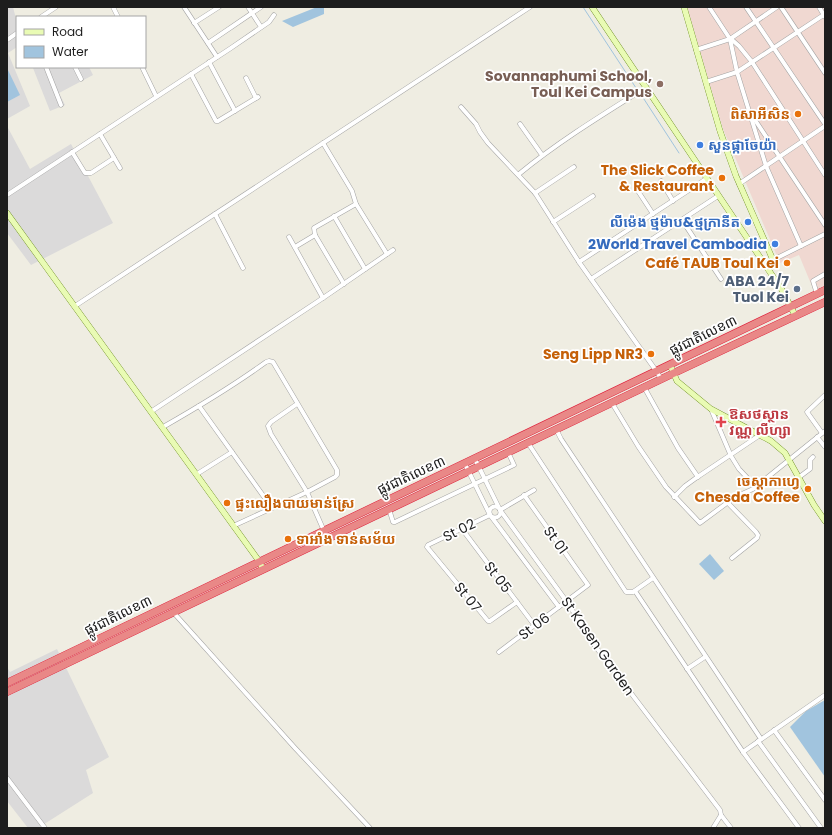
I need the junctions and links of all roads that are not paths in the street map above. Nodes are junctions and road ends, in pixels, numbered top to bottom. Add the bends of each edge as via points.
1 (56, 7) edge
2 (113, 7) edge
3 (184, 7) edge
4 (219, 7) edge
5 (248, 7) edge
6 (261, 7) edge
7 (530, 7) edge
8 (592, 7) edge
9 (684, 7) edge
10 (709, 7) edge
11 (746, 7) edge
12 (777, 7) edge
13 (781, 7) edge
14 (819, 7) edge
15 (48, 12) junction
16 (252, 13) junction
17 (274, 15) dead end
18 (825, 15) edge
19 (42, 16) edge
20 (50, 16) edge
21 (118, 16) edge
22 (756, 22) junction
23 (194, 23) junction
24 (261, 28) junction
25 (798, 32) junction
26 (16, 34) edge
27 (730, 39) junction
28 (7, 40) edge
29 (208, 43) junction
30 (774, 48) junction
31 (696, 50) junction
32 (217, 57) junction
33 (209, 62) junction
34 (752, 62) junction
35 (46, 68) edge
36 (76, 68) edge
37 (142, 68) edge
38 (737, 72) junction
39 (825, 73) edge
40 (191, 74) junction
41 (246, 78) dead end
42 (81, 79) dead end
43 (706, 82) junction
44 (641, 90) junction
45 (156, 96) junction
46 (61, 105) dead end
47 (461, 107) dead end
48 (748, 109) junction
49 (235, 110) junction
50 (520, 124) dead end
51 (825, 125) edge
52 (100, 134) junction
53 (803, 141) junction
54 (323, 143) junction
55 (72, 152) junction
56 (542, 155) junction
57 (779, 157) junction
58 (114, 158) junction
59 (766, 166) junction
60 (574, 167) dead end
61 (120, 168) dead end
62 (519, 174) junction
63 (825, 175) edge
64 (706, 179) junction
65 (661, 181) dead end
66 (739, 184) junction
67 (636, 188) dead end
68 (535, 193) junction
69 (7, 195) edge
70 (593, 196) dead end
71 (718, 196) junction
72 (673, 201) junction
73 (356, 204) junction
74 (7, 213) edge
75 (215, 214) junction
76 (653, 214) junction
77 (334, 216) junction
78 (682, 220) junction
79 (553, 222) junction
80 (825, 225) edge
81 (825, 234) edge
82 (315, 235) junction
83 (289, 237) dead end
84 (801, 246) junction
85 (295, 247) junction
86 (393, 250) dead end
87 (387, 254) junction
88 (772, 260) junction
89 (579, 262) junction
90 (765, 265) junction
91 (243, 268) dead end
92 (365, 269) junction
93 (825, 274) edge
94 (591, 279) junction
95 (721, 279) dead end
96 (344, 284) junction
97 (825, 290) edge
98 (817, 294) junction
99 (323, 298) junction
100 (825, 302) edge
101 (75, 306) junction
102 (791, 307) junction
103 (795, 315) junction
104 (670, 365) junction
105 (657, 372) junction
106 (674, 373) junction
107 (660, 380) junction
108 (644, 387) junction
109 (825, 395) edge
110 (612, 403) junction
111 (297, 404) junction
112 (199, 406) junction
113 (710, 409) junction
114 (152, 412) junction
115 (163, 427) junction
116 (556, 429) junction
117 (824, 432) edge
118 (760, 435) junction
119 (817, 437) junction
120 (528, 443) junction
121 (825, 447) edge
122 (232, 452) junction
123 (508, 452) junction
124 (731, 456) junction
125 (813, 457) dead end
126 (475, 459) junction
127 (788, 459) junction
128 (465, 464) junction
129 (478, 466) junction
130 (469, 471) junction
131 (197, 474) junction
132 (698, 477) junction
133 (798, 478) junction
134 (485, 480) junction
135 (475, 485) junction
136 (756, 487) junction
137 (534, 490) dead end
138 (307, 492) junction
139 (524, 495) junction
140 (674, 497) junction
141 (727, 502) junction
142 (272, 508) junction
143 (389, 509) junction
144 (500, 510) junction
145 (490, 515) junction
146 (825, 521) edge
147 (233, 526) junction
148 (462, 529) junction
149 (324, 531) junction
150 (427, 546) joint
151 (732, 558) dead end
152 (259, 562) junction
153 (263, 569) junction
154 (653, 578) junction
155 (588, 585) joint
156 (635, 591) junction
157 (517, 602) junction
158 (567, 602) junction
159 (559, 607) junction
160 (173, 612) junction
161 (534, 626) junction
162 (499, 652) dead end
163 (706, 657) junction
164 (687, 669) junction
165 (7, 683) edge
166 (7, 692) edge
167 (825, 695) edge
168 (774, 730) junction
169 (760, 740) junction
170 (743, 752) junction
171 (7, 778) edge
172 (825, 800) edge
173 (721, 815) junction
174 (44, 828) edge
175 (370, 828) edge
176 (713, 828) edge
177 (731, 828) edge
178 (799, 828) edge
179 (821, 828) edge

1 - 15 street
2 - 21 street
3 - 23 street
4 - 23 street
5 - 16 street
6 - 16 street
7 - 54 street
8 - 44 street
9 - 31 street
10 - 27 street
11 - 22 street
12 - 22 street
13 - 25 street
14 - 18 street
15 - 19 street
15 - 20 street
16 - 24 street
16 - 29 street
17 - 24 street
18 - 25 street
22 - 27 street
22 - 30 street
23 - 29 street
24 - 32 street
25 - 30 street
25 - 39 street
26 - 28 street
27 - 31 street
27 - 34 street
27 - 38 street
29 - 32 street
30 - 34 street
30 - 51 street
31 - 43 street
32 - 33 street
33 - 40 street
33 - 49 street
34 - 38 street
34 - 53 street
35 - 46 street
36 - 42 street
37 - 45 street
38 - 43 street
38 - 48 street
40 - 45 street
40 - 49 street via 216,121
41 - 49 street via 257,97
43 - 66 street
44 - 56 street
44 - 64 street
45 - 52 street
47 - 62 street via 488,143
48 - 57 street
48 - 59 street
50 - 56 street
51 - 53 street
52 - 55 street
52 - 58 street
53 - 57 street
53 - 63 street
54 - 73 street via 352,191
54 - 75 street
55 - 58 street via 87,174
55 - 69 street
56 - 62 street
57 - 59 street
57 - 80 street
58 - 61 street
59 - 66 street
59 - 84 street
60 - 68 street
62 - 68 street
64 - 71 street
64 - 72 street
65 - 72 street
66 - 88 street
67 - 76 street
68 - 79 street
70 - 79 street
71 - 78 street
71 - 90 street
72 - 76 street
73 - 77 street
73 - 87 street
74 - 101 street
75 - 91 street
75 - 101 street
76 - 89 street
77 - 82 street via 314,228
77 - 92 street
78 - 94 street
78 - 95 street
79 - 89 street
81 - 84 street
82 - 85 street
82 - 96 street
83 - 85 street
84 - 88 street
85 - 99 street
86 - 87 street
87 - 92 street
88 - 90 street
89 - 94 street
90 - 102 street
92 - 96 street
93 - 98 street via 814,281
94 - 105 street
96 - 99 street
97 - 98 highway, ផ្លូវជាតិលេខ៣
98 - 102 highway, ផ្លូវជាតិលេខ៣
99 - 114 street
100 - 103 highway, ផ្លូវជាតិលេខ៣
101 - 114 street
102 - 103 street
102 - 104 highway, ផ្លូវជាតិលេខ៣
103 - 106 highway, ផ្លូវជាតិលេខ៣
104 - 105 highway, ផ្លូវជាតិលេខ៣
104 - 106 street
105 - 107 street
105 - 126 highway, ផ្លូវជាតិលេខ៣
106 - 107 highway, ផ្លូវជាតិលេខ៣
106 - 113 street via 677,381
107 - 108 highway, ផ្លូវជាតិលេខ៣
108 - 110 highway, ផ្លូវជាតិលេខ៣
108 - 132 street via 678,448
109 - 117 street via 807,412
110 - 116 highway, ផ្លូវជាតិលេខ៣
110 - 140 street
111 - 112 street via 273,362 269,361
111 - 138 street via 268,426
111 - 138 street via 338,475
112 - 115 street
112 - 122 street
113 - 118 street
113 - 124 street
114 - 115 street
115 - 131 street
116 - 120 highway, ផ្លូវជាតិលេខ៣
116 - 154 street
117 - 119 street
118 - 124 street
118 - 127 street via 785,453
119 - 121 street
119 - 127 street
120 - 123 highway, ផ្លូវជាតិលេខ៣
120 - 156 street via 623,589 629,593
122 - 131 street
122 - 142 street
123 - 129 highway, ផ្លូវជាតិលេខ៣
123 - 134 street via 514,465
124 - 132 street
124 - 136 street
125 - 133 street via 810,460 810,469
126 - 128 highway, ផ្លូវជាតិលេខ៣
126 - 129 street, St Kasen Garden
127 - 133 street
127 - 136 street
128 - 130 street, St Kasen Garden
128 - 149 highway, ផ្លូវជាតិលេខ៣
129 - 130 highway, ផ្លូវជាតិលេខ៣
129 - 134 street, St Kasen Garden
130 - 135 street, St Kasen Garden
130 - 143 highway, ផ្លូវជាតិលេខ៣
131 - 147 street
132 - 140 street
133 - 146 street
134 - 135 street
134 - 144 street, St Kasen Garden
135 - 143 street via 395,522
135 - 145 street, St Kasen Garden
136 - 141 street
137 - 139 street
138 - 142 street
138 - 149 street
139 - 144 street
139 - 155 street, St 01
140 - 141 street via 700,522
141 - 151 street via 758,535
142 - 147 street
143 - 153 highway, ផ្លូវជាតិលេខ៣
144 - 145 street via 495,518
144 - 145 street via 492,508
144 - 158 street, St Kasen Garden
145 - 148 street, St 02
145 - 159 street, St Kasen Garden
147 - 152 street
148 - 150 street, St 02
148 - 157 street, St 05
149 - 152 highway, ផ្លូវជាតិលេខ៣
150 - 157 street, St 07 via 488,621
152 - 153 street
152 - 165 highway, ផ្លូវជាតិលេខ៣
153 - 160 highway, ផ្លូវជាតិលេខ៣
154 - 156 street
154 - 163 street
155 - 158 street, St 06
156 - 164 street
157 - 161 street, St 05
158 - 159 street, St 06
158 - 173 street, St Kasen Garden via 589,638 720,810
159 - 161 street, St 06
160 - 166 highway, ផ្លូវជាតិលេខ៣
160 - 175 street
161 - 162 street, St 06
163 - 164 street
163 - 169 street
164 - 170 street
167 - 168 street
168 - 169 street
168 - 172 street
169 - 170 street
169 - 179 street
170 - 178 street
171 - 174 street
173 - 176 street
173 - 177 street, St Kasen Garden

